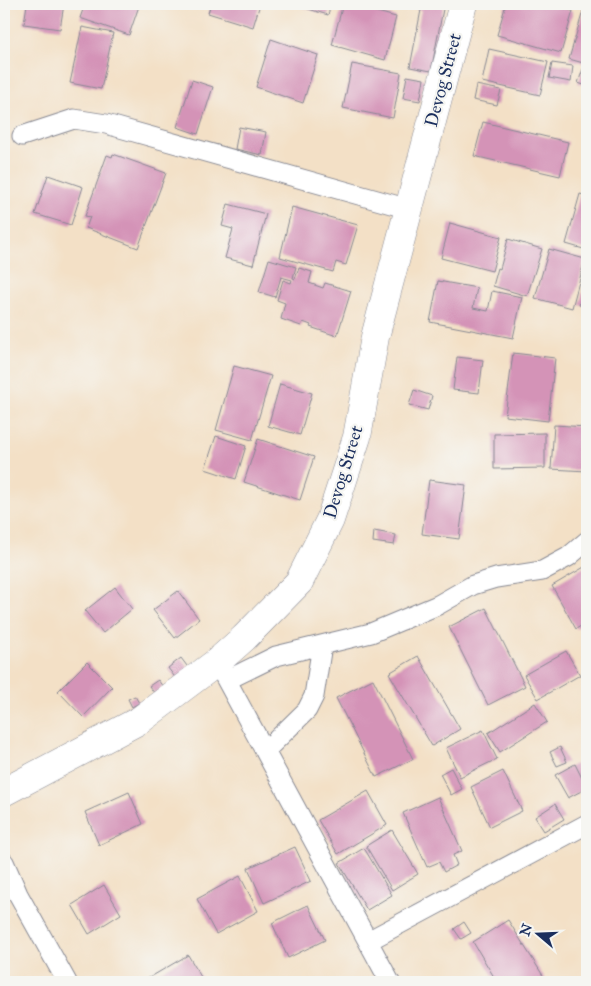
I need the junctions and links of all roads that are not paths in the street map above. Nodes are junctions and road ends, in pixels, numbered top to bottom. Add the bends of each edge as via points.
1 (463, 4) edge
2 (22, 136) dead end
3 (409, 209) junction
4 (587, 541) edge
5 (322, 645) junction
6 (222, 671) junction
7 (265, 751) junction
8 (4, 792) edge
9 (587, 824) edge
10 (4, 862) edge
11 (368, 941) junction
12 (67, 982) edge
13 (390, 982) edge

1 - 3 street, Devog Street
2 - 3 street via 74,119 106,124
3 - 6 street, Devog Street via 375,337 357,437 330,520 299,582 244,638
4 - 5 street via 568,557 542,571 473,585 371,633
5 - 6 street
5 - 7 street via 314,696 307,710
6 - 7 street
6 - 8 street, Devog Street via 140,720
7 - 11 street
9 - 11 street
10 - 12 street
11 - 13 street

